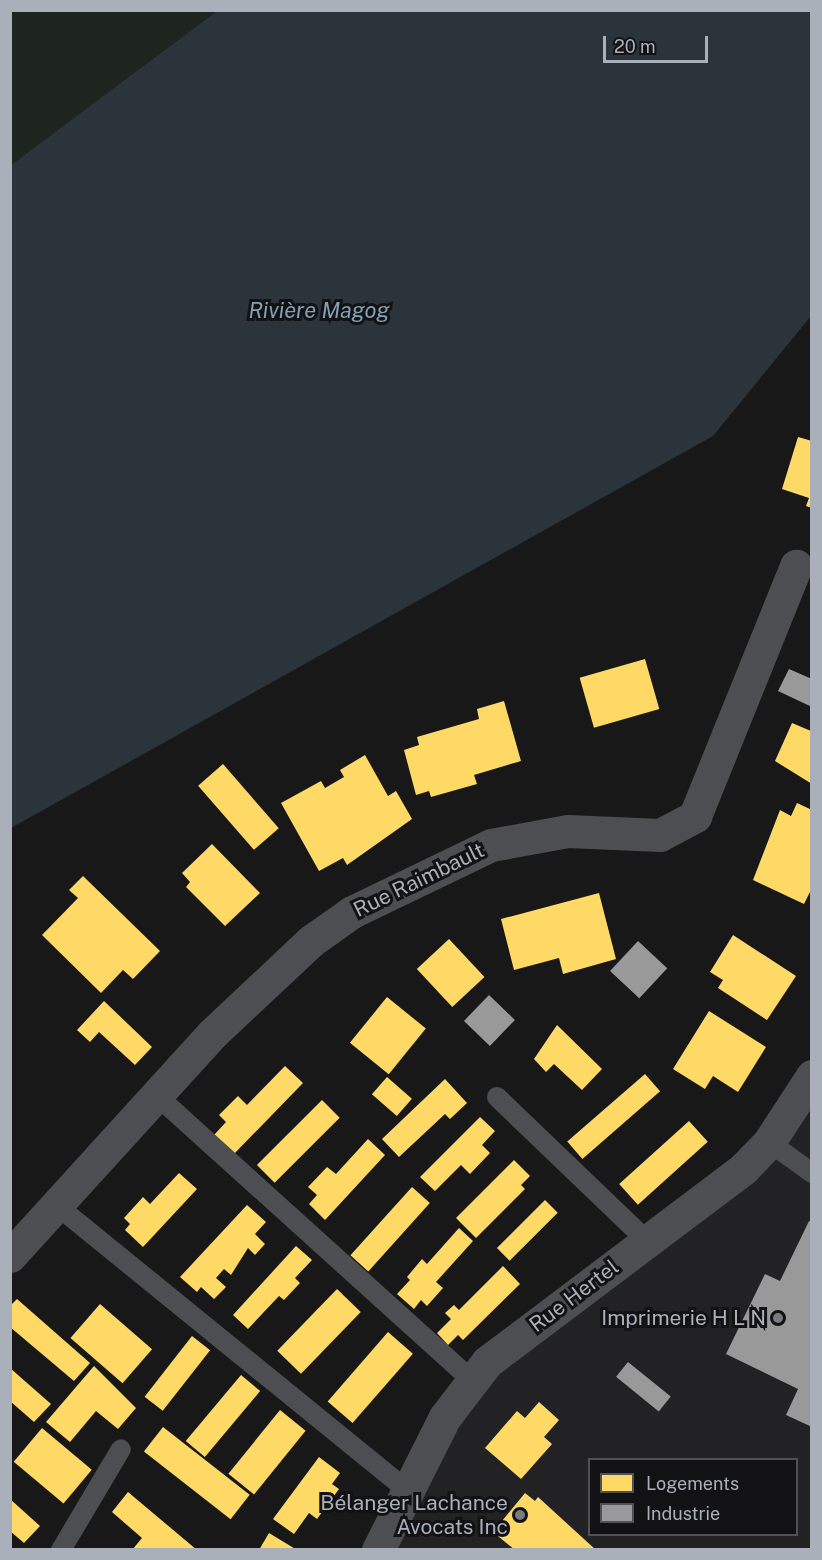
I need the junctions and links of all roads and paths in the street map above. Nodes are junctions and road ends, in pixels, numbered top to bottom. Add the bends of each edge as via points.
1 (796, 566) dead end
2 (812, 1076) edge
3 (154, 1093) junction
4 (496, 1097) dead end
5 (769, 1142) junction
6 (812, 1173) edge
7 (55, 1204) junction
8 (647, 1242) junction
9 (10, 1256) edge
10 (471, 1379) junction
11 (121, 1449) dead end
12 (405, 1488) junction
13 (61, 1550) edge
14 (378, 1550) edge

1 - 3 street, Rue Raimbault via 705,795 695,816 680,829 660,835 547,834 451,861 352,912 312,941
2 - 5 street, Rue Hertel
3 - 7 street, Rue Raimbault
3 - 10 lane
4 - 8 lane
5 - 6 lane
5 - 8 street, Rue Hertel
7 - 9 street, Rue Raimbault
7 - 12 lane
8 - 10 street, Rue Hertel
10 - 12 street, Rue Hertel
11 - 13 lane
12 - 14 street, Rue Hertel

